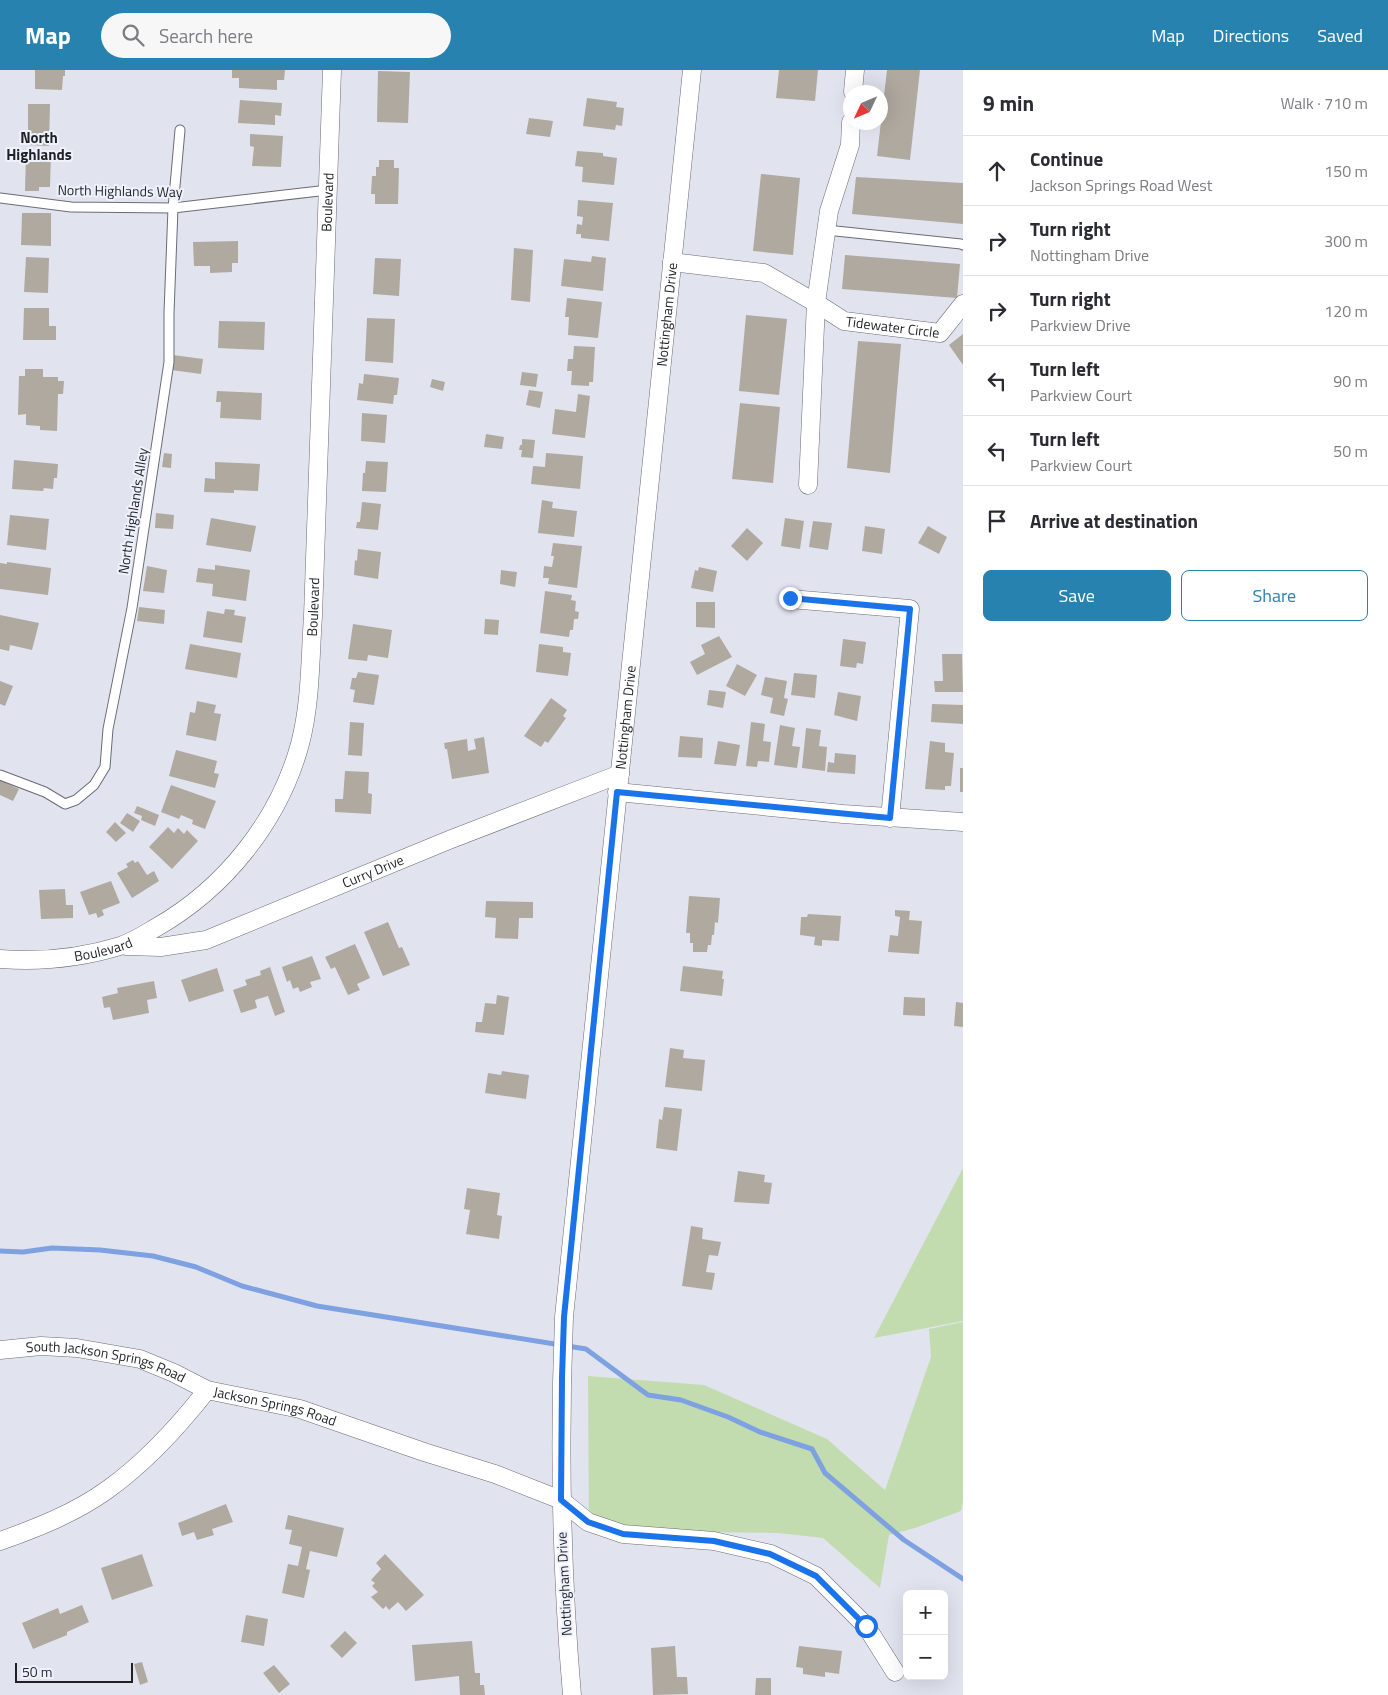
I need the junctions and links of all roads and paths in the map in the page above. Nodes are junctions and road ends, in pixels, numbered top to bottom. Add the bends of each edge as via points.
1 (332, 70) edge
2 (692, 70) edge
3 (855, 70) edge
4 (854, 85) edge
5 (180, 130) dead end
6 (851, 130) edge
7 (328, 190) junction
8 (0, 198) edge
9 (173, 208) junction
10 (826, 230) junction
11 (963, 245) edge
12 (672, 262) junction
13 (816, 303) junction
14 (963, 304) edge
15 (808, 485) dead end
16 (790, 598) dead end
17 (620, 774) junction
18 (0, 775) edge
19 (617, 792) junction
20 (890, 818) junction
21 (963, 822) edge
22 (122, 946) junction
23 (0, 959) edge
24 (0, 1350) edge
25 (207, 1390) junction
26 (561, 1500) junction
27 (0, 1541) edge
28 (895, 1672) dead end
29 (572, 1695) edge

1 - 7 street, Boulevard
2 - 12 street, Nottingham Drive
3 - 4 street
5 - 9 lane, North Highlands Alley
6 - 10 street via 850,145 828,211
7 - 9 lane, North Highlands Way
7 - 22 street, Boulevard via 308,702 299,744 292,768 271,812 259,833 227,872 174,917
8 - 9 lane, North Highlands Way via 71,207
9 - 18 lane, North Highlands Alley via 169,362 132,608 108,730 105,767 94,785 76,800 65,804
10 - 11 lane
10 - 13 street
12 - 13 street, Tidewater Circle via 764,273
12 - 17 street, Nottingham Drive
13 - 14 street, Tidewater Circle via 844,321 940,333
13 - 15 street
16 - 20 street via 910,609
17 - 19 street, Nottingham Drive
17 - 22 street, Curry Drive via 206,940 161,946
19 - 20 street
19 - 26 street, Nottingham Drive via 564,1334
20 - 21 street
22 - 23 street, Boulevard via 44,960
24 - 25 street, South Jackson Springs Road via 42,1346 111,1353 174,1373
25 - 26 street, Jackson Springs Road via 300,1409 495,1474
25 - 27 street, Jackson Springs Road via 154,1450 106,1491 44,1525
26 - 28 street, Jackson Springs Road via 588,1522 623,1534 714,1541 770,1554 816,1576 866,1626
26 - 29 street, Nottingham Drive

